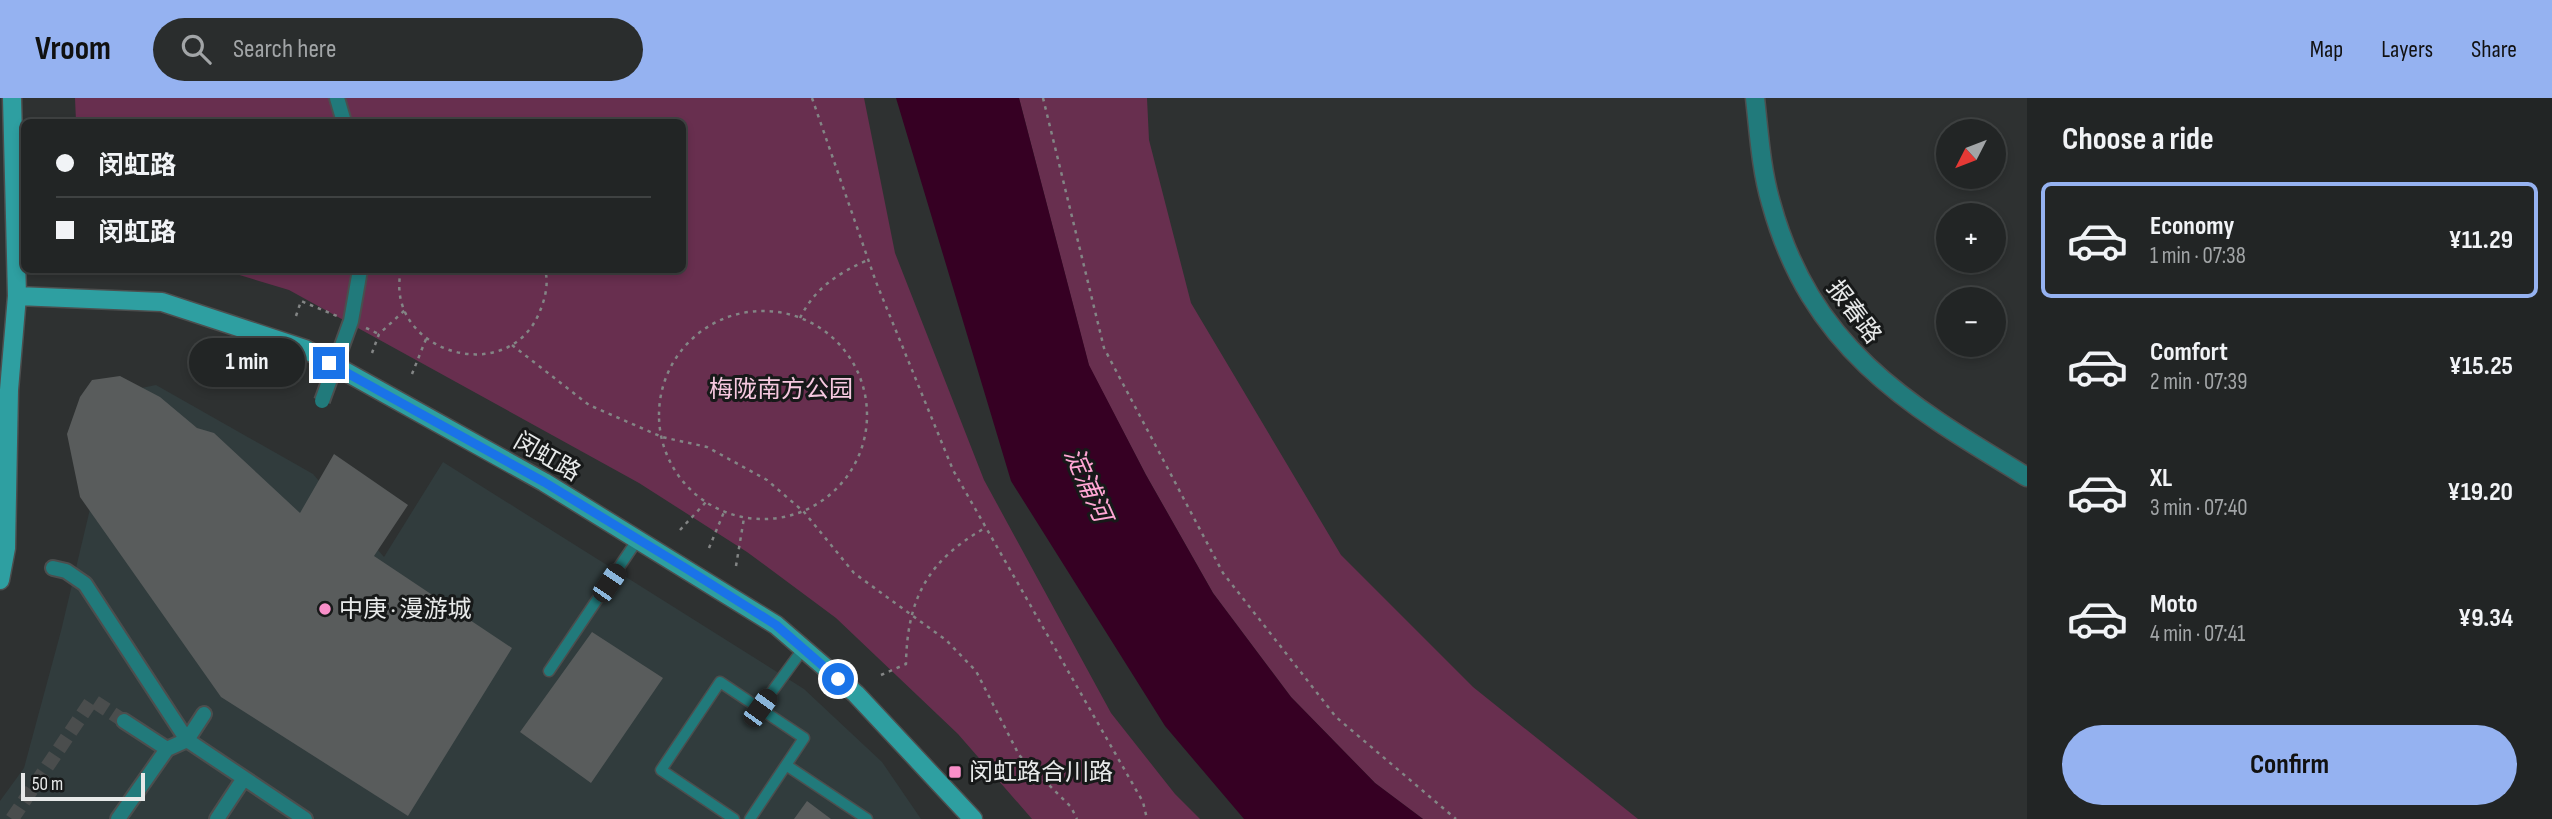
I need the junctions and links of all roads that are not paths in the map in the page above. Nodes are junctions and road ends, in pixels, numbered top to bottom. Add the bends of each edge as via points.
1 (12, 98) edge
2 (337, 98) edge
3 (1755, 98) edge
4 (343, 119) edge
5 (359, 273) edge
6 (17, 296) junction
7 (322, 401) dead end
8 (2027, 477) edge
9 (638, 539) junction
10 (53, 568) dead end
11 (0, 580) edge
12 (803, 649) junction
13 (550, 671) dead end
14 (760, 708) junction
15 (204, 714) dead end
16 (124, 721) tunnel mouth
17 (187, 740) junction
18 (167, 748) junction
19 (786, 765) junction
20 (244, 778) junction
21 (118, 819) edge
22 (217, 819) edge
23 (305, 819) edge
24 (734, 819) edge
25 (750, 819) edge
26 (866, 819) edge
27 (973, 819) edge

1 - 6 main road
2 - 4 street
3 - 8 street, 报春路 via 1763,166 1781,235 1812,301 1838,338 1906,400
5 - 7 street, bridge via 351,321
6 - 9 main road, 闵虹路 via 162,302 305,349
6 - 11 main road via 9,390 6,548
9 - 12 main road, 闵虹路 via 776,625
9 - 13 lane
10 - 17 street via 85,584
12 - 14 lane
12 - 27 main road, 闵虹路 via 856,694
14 - 19 lane via 804,737
14 - 24 lane via 720,682 661,770
15 - 17 street
16 - 18 street
17 - 18 street
17 - 20 street
18 - 21 street
19 - 25 lane
19 - 26 lane
20 - 22 street
20 - 23 street

